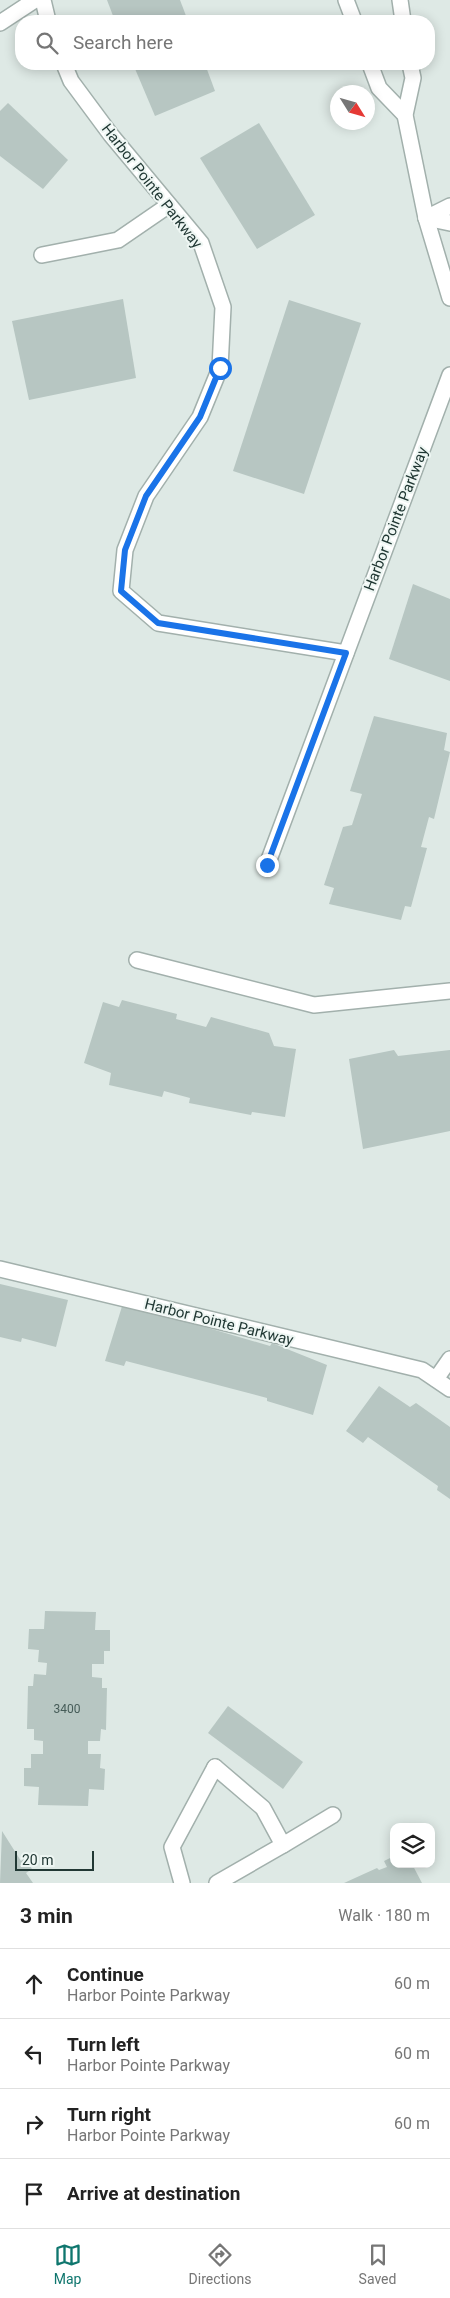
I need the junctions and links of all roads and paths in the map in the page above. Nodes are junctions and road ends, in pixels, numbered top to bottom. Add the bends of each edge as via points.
1 (35, 0) edge
2 (43, 0) edge
3 (400, 0) edge
4 (350, 1) edge
5 (47, 15) edge
6 (353, 15) edge
7 (403, 15) edge
8 (0, 23) edge
9 (66, 70) edge
10 (372, 70) edge
11 (411, 70) edge
12 (405, 115) junction
13 (169, 205) junction
14 (450, 206) edge
15 (426, 218) junction
16 (450, 223) edge
17 (42, 255) dead end
18 (450, 298) edge
19 (449, 383) edge
20 (346, 653) junction
21 (267, 865) dead end
22 (137, 960) dead end
23 (450, 991) edge
24 (0, 1269) edge
25 (450, 1359) edge
26 (436, 1379) junction
27 (450, 1389) edge
28 (333, 1816) dead end
29 (283, 1845) junction
30 (182, 1883) edge
31 (217, 1883) edge

1 - 8 street
2 - 5 street
3 - 7 street
4 - 6 street
9 - 13 street, Harbor Pointe Parkway via 105,128
10 - 12 street via 379,88
11 - 12 street via 413,78
12 - 15 street
13 - 17 street via 118,240
13 - 20 street, Harbor Pointe Parkway via 200,243 222,307 220,368 200,417 146,496 125,550 121,591 158,623
14 - 15 street
15 - 16 street
15 - 18 street
19 - 20 street, Harbor Pointe Parkway
20 - 21 street, Harbor Pointe Parkway
22 - 23 street via 314,1005
24 - 26 street, Harbor Pointe Parkway via 422,1370
25 - 26 street
26 - 27 street, Harbor Pointe Parkway
28 - 29 street
29 - 30 street via 263,1808 215,1767 172,1847
29 - 31 street

